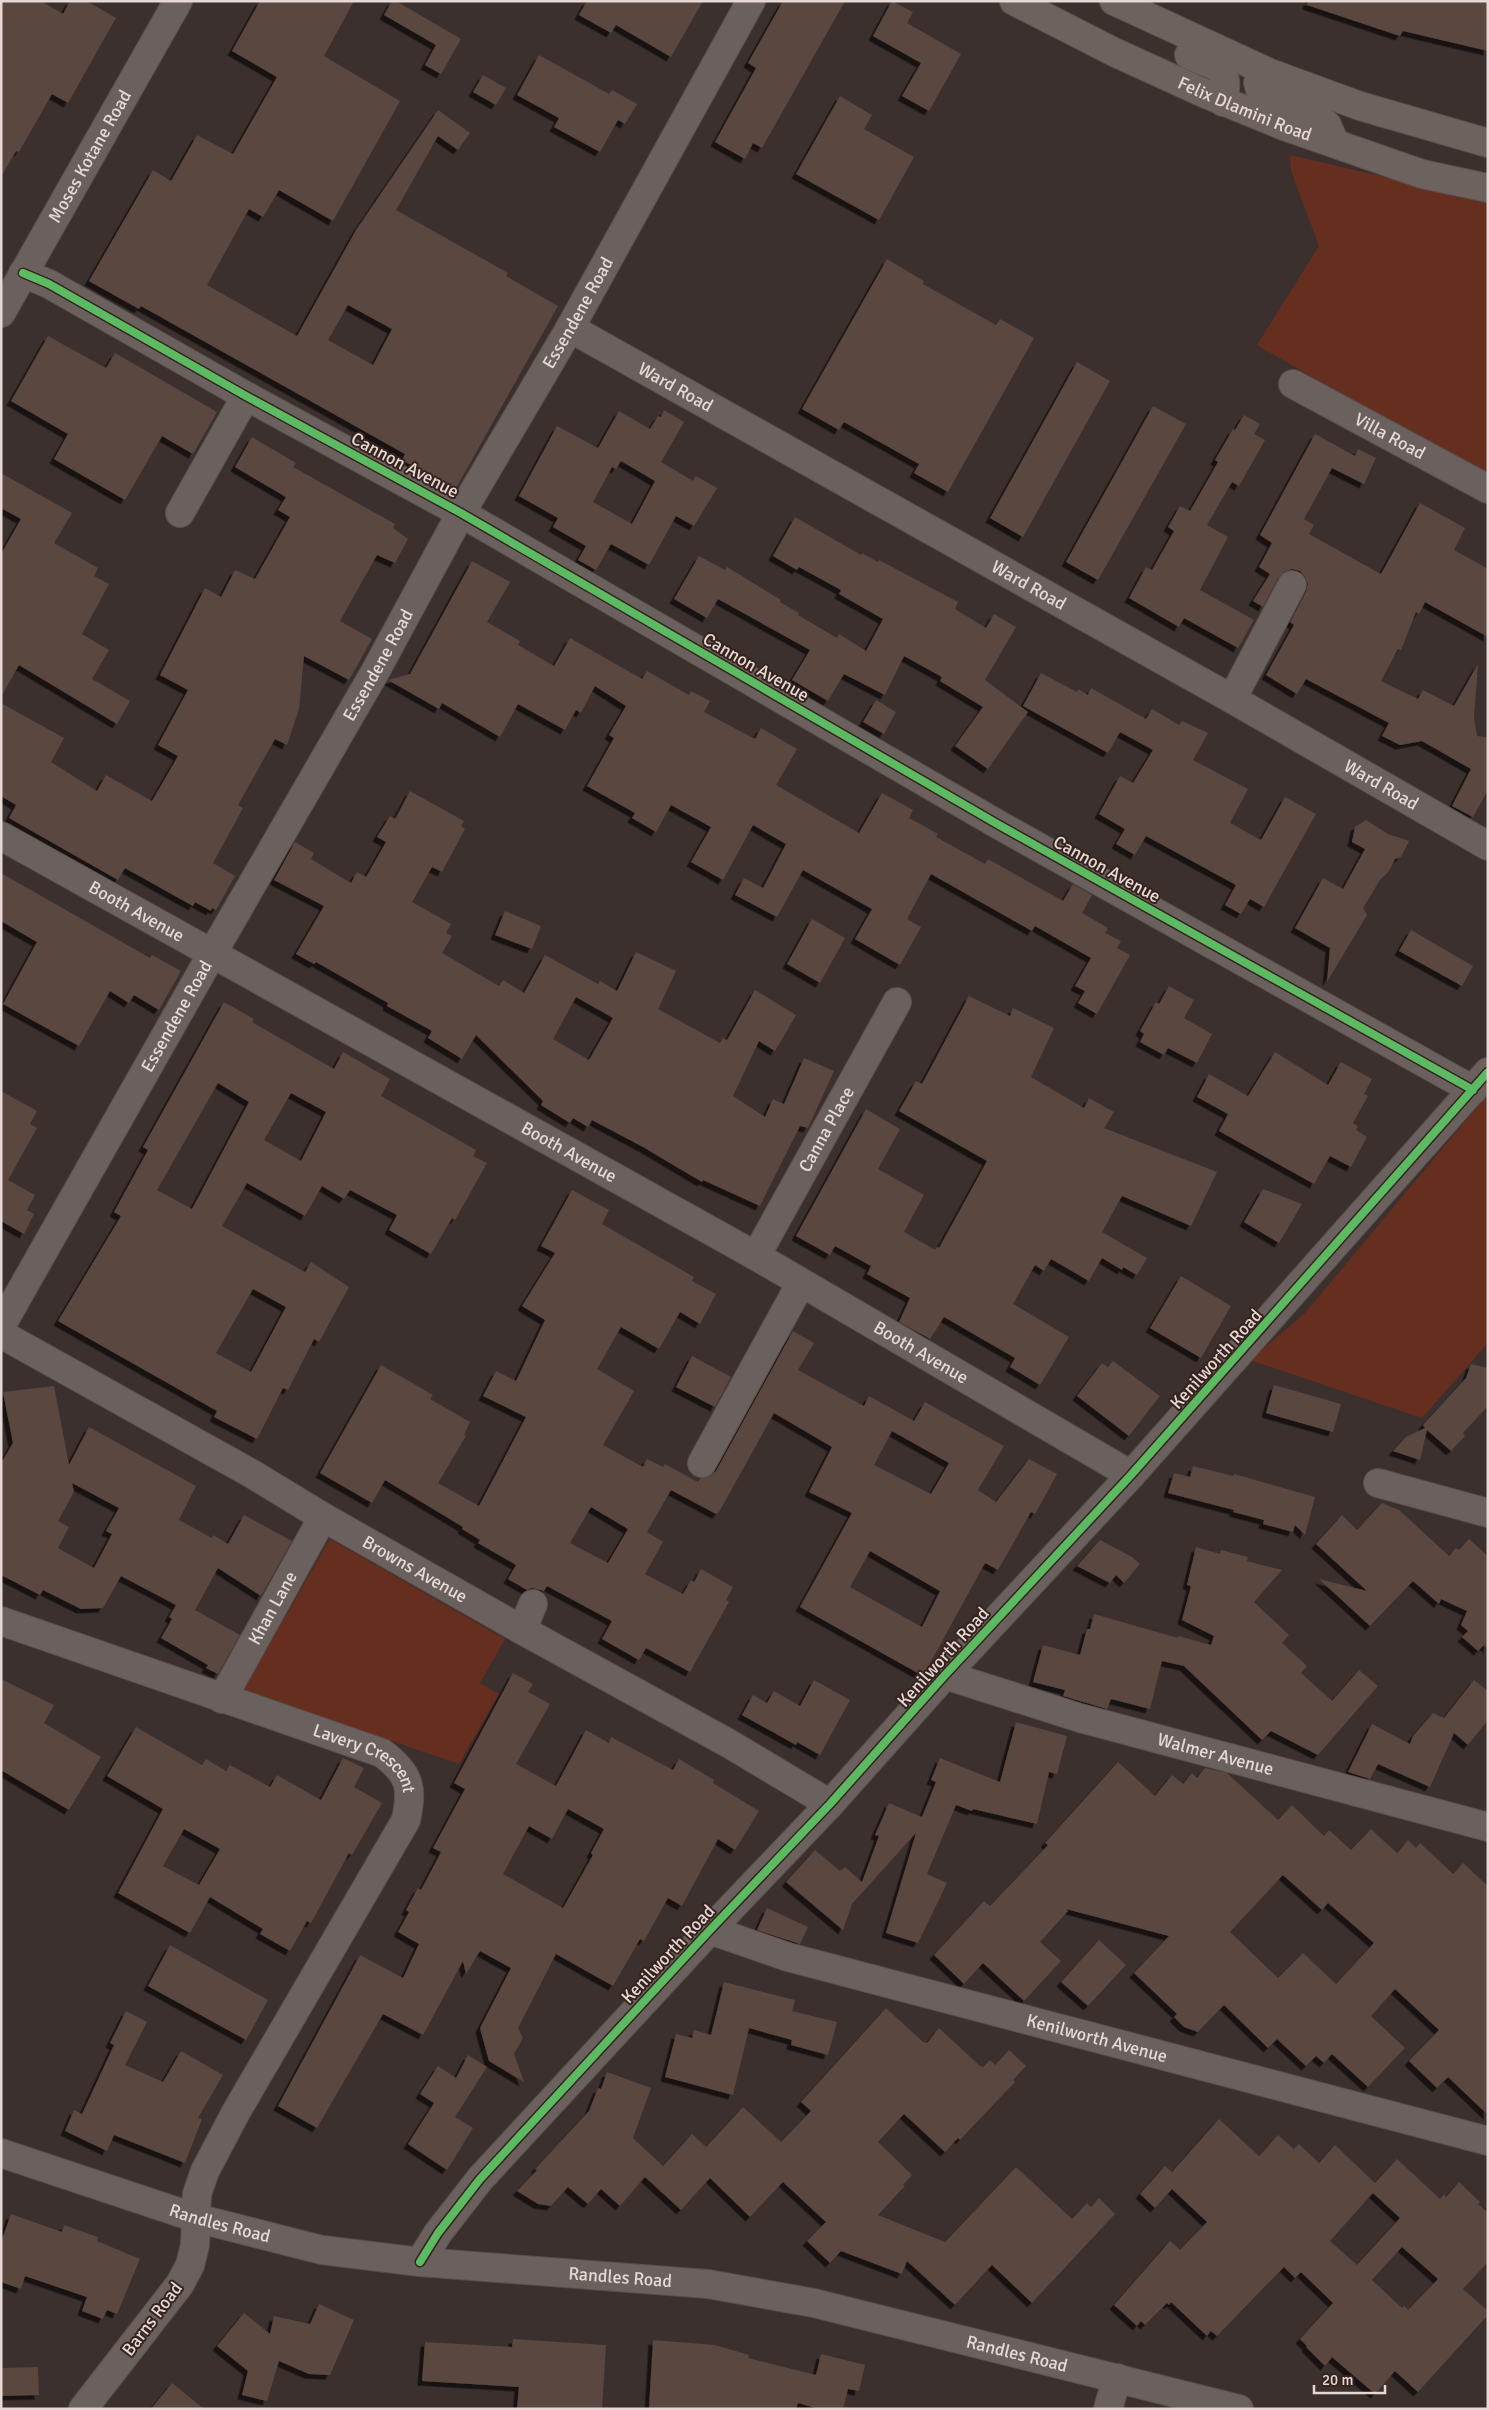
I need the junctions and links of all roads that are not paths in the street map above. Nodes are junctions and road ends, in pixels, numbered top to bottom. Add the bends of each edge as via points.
1 (178, 1) edge
2 (751, 1) edge
3 (1014, 1) edge
4 (1119, 4) edge
5 (1263, 70) junction
6 (1223, 102) junction
7 (1334, 143) junction
8 (1488, 143) edge
9 (1488, 188) edge
10 (23, 273) junction
11 (1, 313) edge
12 (570, 328) junction
13 (1293, 384) dead end
14 (246, 396) junction
15 (1488, 489) edge
16 (180, 513) dead end
17 (461, 513) junction
18 (1292, 585) dead end
19 (1232, 700) junction
20 (1, 836) edge
21 (1488, 846) edge
22 (213, 952) junction
23 (897, 1002) dead end
24 (1480, 1081) edge
25 (756, 1256) junction
26 (801, 1283) junction
27 (1, 1326) edge
28 (1, 1334) edge
29 (702, 1463) dead end
30 (1132, 1476) junction
31 (1378, 1483) dead end
32 (1488, 1513) edge
33 (324, 1517) junction
34 (533, 1604) dead end
35 (1, 1622) edge
36 (522, 1630) junction
37 (945, 1675) junction
38 (222, 1699) junction
39 (830, 1804) junction
40 (1488, 1827) edge
41 (710, 1930) junction
42 (1488, 2140) edge
43 (1, 2154) edge
44 (196, 2218) junction
45 (420, 2262) junction
46 (1117, 2378) junction
47 (1235, 2407) edge
48 (83, 2409) edge
49 (1108, 2409) edge
50 (1259, 2409) edge

1 - 10 street, Moses Kotane Road
2 - 12 street, Essendene Road
3 - 6 main road, Felix Dlamini Road
4 - 5 main road
4 - 6 main road via 1152,39 1223,72 1227,78
5 - 7 main road via 1258,83 1261,93 1321,120
5 - 8 main road via 1360,106
6 - 7 main road, Felix Dlamini Road
7 - 9 main road, Felix Dlamini Road via 1422,174
10 - 11 street, Moses Kotane Road
10 - 14 street, Cannon Avenue
12 - 17 street, Essendene Road
12 - 19 street, Ward Road
13 - 15 street, Villa Road
14 - 16 street
14 - 17 street, Cannon Avenue
17 - 22 street, Essendene Road via 375,672
17 - 24 street, Cannon Avenue via 999,826
18 - 19 street
19 - 21 street, Ward Road
20 - 22 street, Booth Avenue
22 - 25 street, Booth Avenue
22 - 27 street, Essendene Road
23 - 25 street, Canna Place
24 - 30 street, Kenilworth Road
25 - 26 street, Booth Avenue
26 - 29 street
26 - 30 street, Booth Avenue
28 - 33 street, Browns Avenue
30 - 37 street, Kenilworth Road
31 - 32 street
33 - 36 street, Browns Avenue
33 - 38 street, Khan Lane
34 - 36 street
35 - 38 street, Lavery Crescent
36 - 39 street, Browns Avenue via 728,1743
37 - 39 street, Kenilworth Road
37 - 40 street, Walmer Avenue via 1080,1718
38 - 44 street, Lavery Crescent via 382,1753 401,1767 408,1782 410,1802 406,1820 205,2171 197,2194
39 - 41 street, Kenilworth Road
41 - 42 street, Kenilworth Avenue via 788,1957
41 - 45 street, Kenilworth Road via 480,2179
43 - 44 street, Randles Road
44 - 45 street, Randles Road via 322,2250
44 - 48 street, Barns Road via 190,2265 180,2284
45 - 46 street, Randles Road via 708,2284 814,2303
46 - 47 street, Randles Road
46 - 49 street
47 - 50 street, Randles Road

